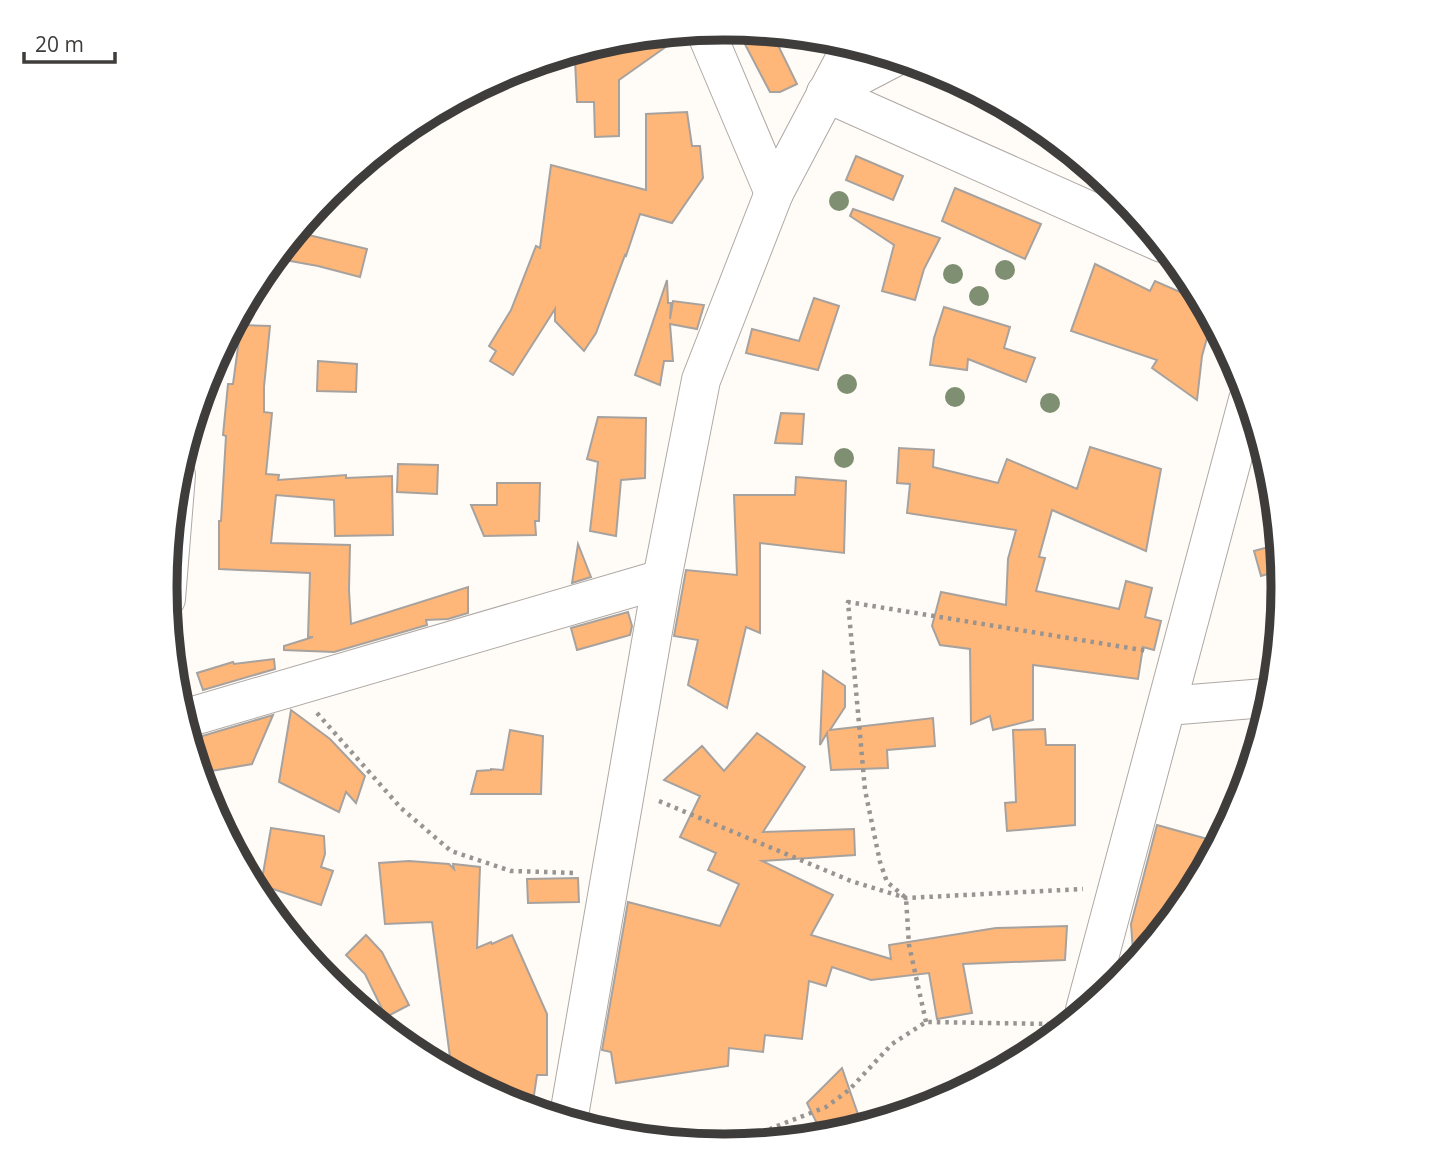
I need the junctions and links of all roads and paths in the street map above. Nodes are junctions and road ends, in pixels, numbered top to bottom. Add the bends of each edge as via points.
1 (709, 40) edge
2 (846, 55) edge
3 (882, 64) edge
4 (826, 93) junction
5 (774, 193) junction
6 (1140, 233) edge
7 (1244, 417) edge
8 (662, 579) junction
9 (1180, 657) junction
10 (294, 687) junction
11 (1259, 698) edge
12 (1167, 706) junction
13 (193, 716) edge
14 (625, 787) junction
15 (611, 873) junction
16 (1118, 887) junction
17 (906, 898) junction
18 (1090, 992) edge
19 (1079, 1002) edge
20 (926, 1022) junction
21 (570, 1111) edge
22 (767, 1132) edge

1 - 5 street
2 - 4 street
3 - 4 street
4 - 5 street
4 - 6 street
5 - 8 street via 701,380
7 - 9 street
8 - 10 street
8 - 14 street
9 - 12 street
9 - 17 path via 848,602 865,790 887,882
10 - 13 street
10 - 15 path via 401,808 451,851 511,871
11 - 12 street
12 - 16 street
14 - 15 street
14 - 17 path via 851,881
15 - 21 street
16 - 17 path
16 - 18 street
17 - 20 path via 909,945
19 - 20 path
20 - 22 path via 892,1044 849,1090 826,1107

